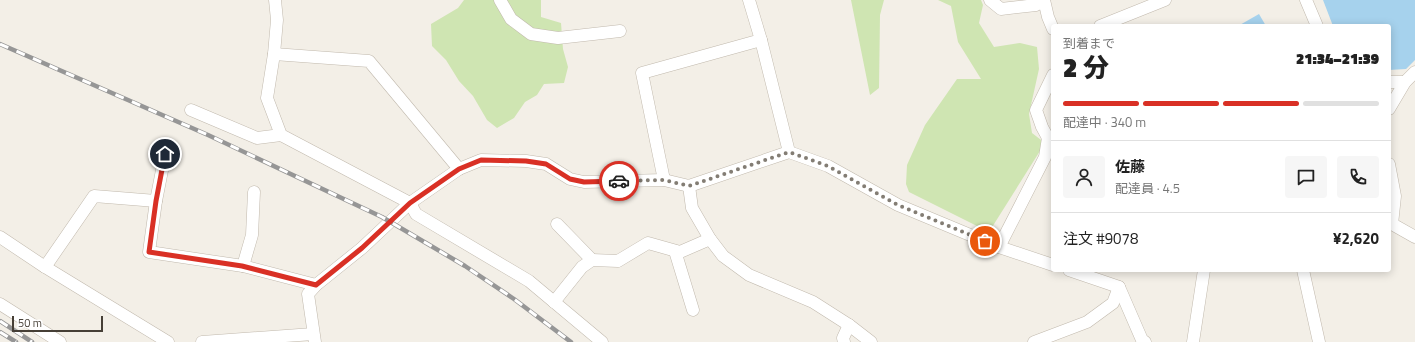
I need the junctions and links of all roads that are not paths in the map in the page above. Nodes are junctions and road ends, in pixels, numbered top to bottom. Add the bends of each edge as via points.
1 (275, 0) edge
2 (500, 0) edge
3 (749, 0) edge
4 (990, 0) edge
5 (1165, 0) edge
6 (1306, 0) edge
7 (1044, 1) edge
8 (1105, 24) edge
9 (1315, 24) edge
10 (1051, 25) edge
11 (620, 31) dead end
12 (761, 40) junction
13 (274, 54) junction
14 (1415, 72) edge
15 (1051, 79) edge
16 (1391, 82) edge
17 (1405, 82) junction
18 (1391, 106) edge
19 (191, 110) dead end
20 (281, 135) junction
21 (1050, 138) edge
22 (789, 152) junction
23 (165, 154) dead end
24 (459, 169) junction
25 (1391, 177) edge
26 (664, 180) junction
27 (689, 186) junction
28 (254, 192) dead end
29 (156, 201) junction
30 (410, 203) junction
31 (1391, 217) edge
32 (557, 224) dead end
33 (1391, 225) edge
34 (0, 237) edge
35 (1415, 237) edge
36 (710, 239) junction
37 (999, 247) junction
38 (675, 251) junction
39 (592, 260) junction
40 (1051, 264) edge
41 (242, 266) junction
42 (45, 267) junction
43 (1074, 272) edge
44 (1204, 272) edge
45 (1303, 272) edge
46 (316, 285) junction
47 (1119, 287) junction
48 (554, 302) junction
49 (0, 304) edge
50 (693, 310) dead end
51 (849, 325) junction
52 (314, 338) edge
53 (60, 342) edge
54 (168, 342) edge
55 (202, 342) edge
56 (602, 342) edge
57 (844, 342) edge
58 (871, 342) edge
59 (1034, 342) edge
60 (1145, 342) edge
61 (1194, 342) edge
62 (1319, 342) edge

1 - 13 street via 277,20
2 - 11 street via 511,19 531,34 558,38
3 - 12 street
4 - 7 street via 1001,9 1036,6
5 - 8 street
6 - 9 street
7 - 10 street
12 - 22 street
12 - 26 street via 642,73
13 - 20 street via 267,98
13 - 24 street via 368,61
14 - 17 street
15 - 21 street via 1036,110 1042,127
16 - 17 street
17 - 18 street
19 - 20 street via 258,138
20 - 30 street
21 - 37 street via 1045,157
22 - 27 street
22 - 37 street via 828,166 898,205
23 - 29 street
24 - 26 street via 481,160 526,161 546,164 570,179 584,182
24 - 30 street
25 - 31 street via 1394,196
26 - 27 street
27 - 36 street via 692,208
28 - 41 street via 252,235
29 - 41 street via 149,252
29 - 42 street via 94,196
30 - 46 street via 362,248
30 - 48 street via 416,214 529,281
32 - 39 street
33 - 35 street
34 - 42 street
36 - 38 street via 680,252
36 - 51 street via 723,256 749,276 813,302
37 - 40 street
38 - 39 street via 648,243 618,261
38 - 50 street
39 - 48 street via 582,267
41 - 46 street
42 - 54 street
43 - 47 street
44 - 61 street
45 - 62 street
46 - 52 street via 308,294
47 - 59 street via 1113,303 1087,322
47 - 60 street
48 - 56 street
49 - 53 street
51 - 57 street via 843,338
51 - 58 street
52 - 55 street

